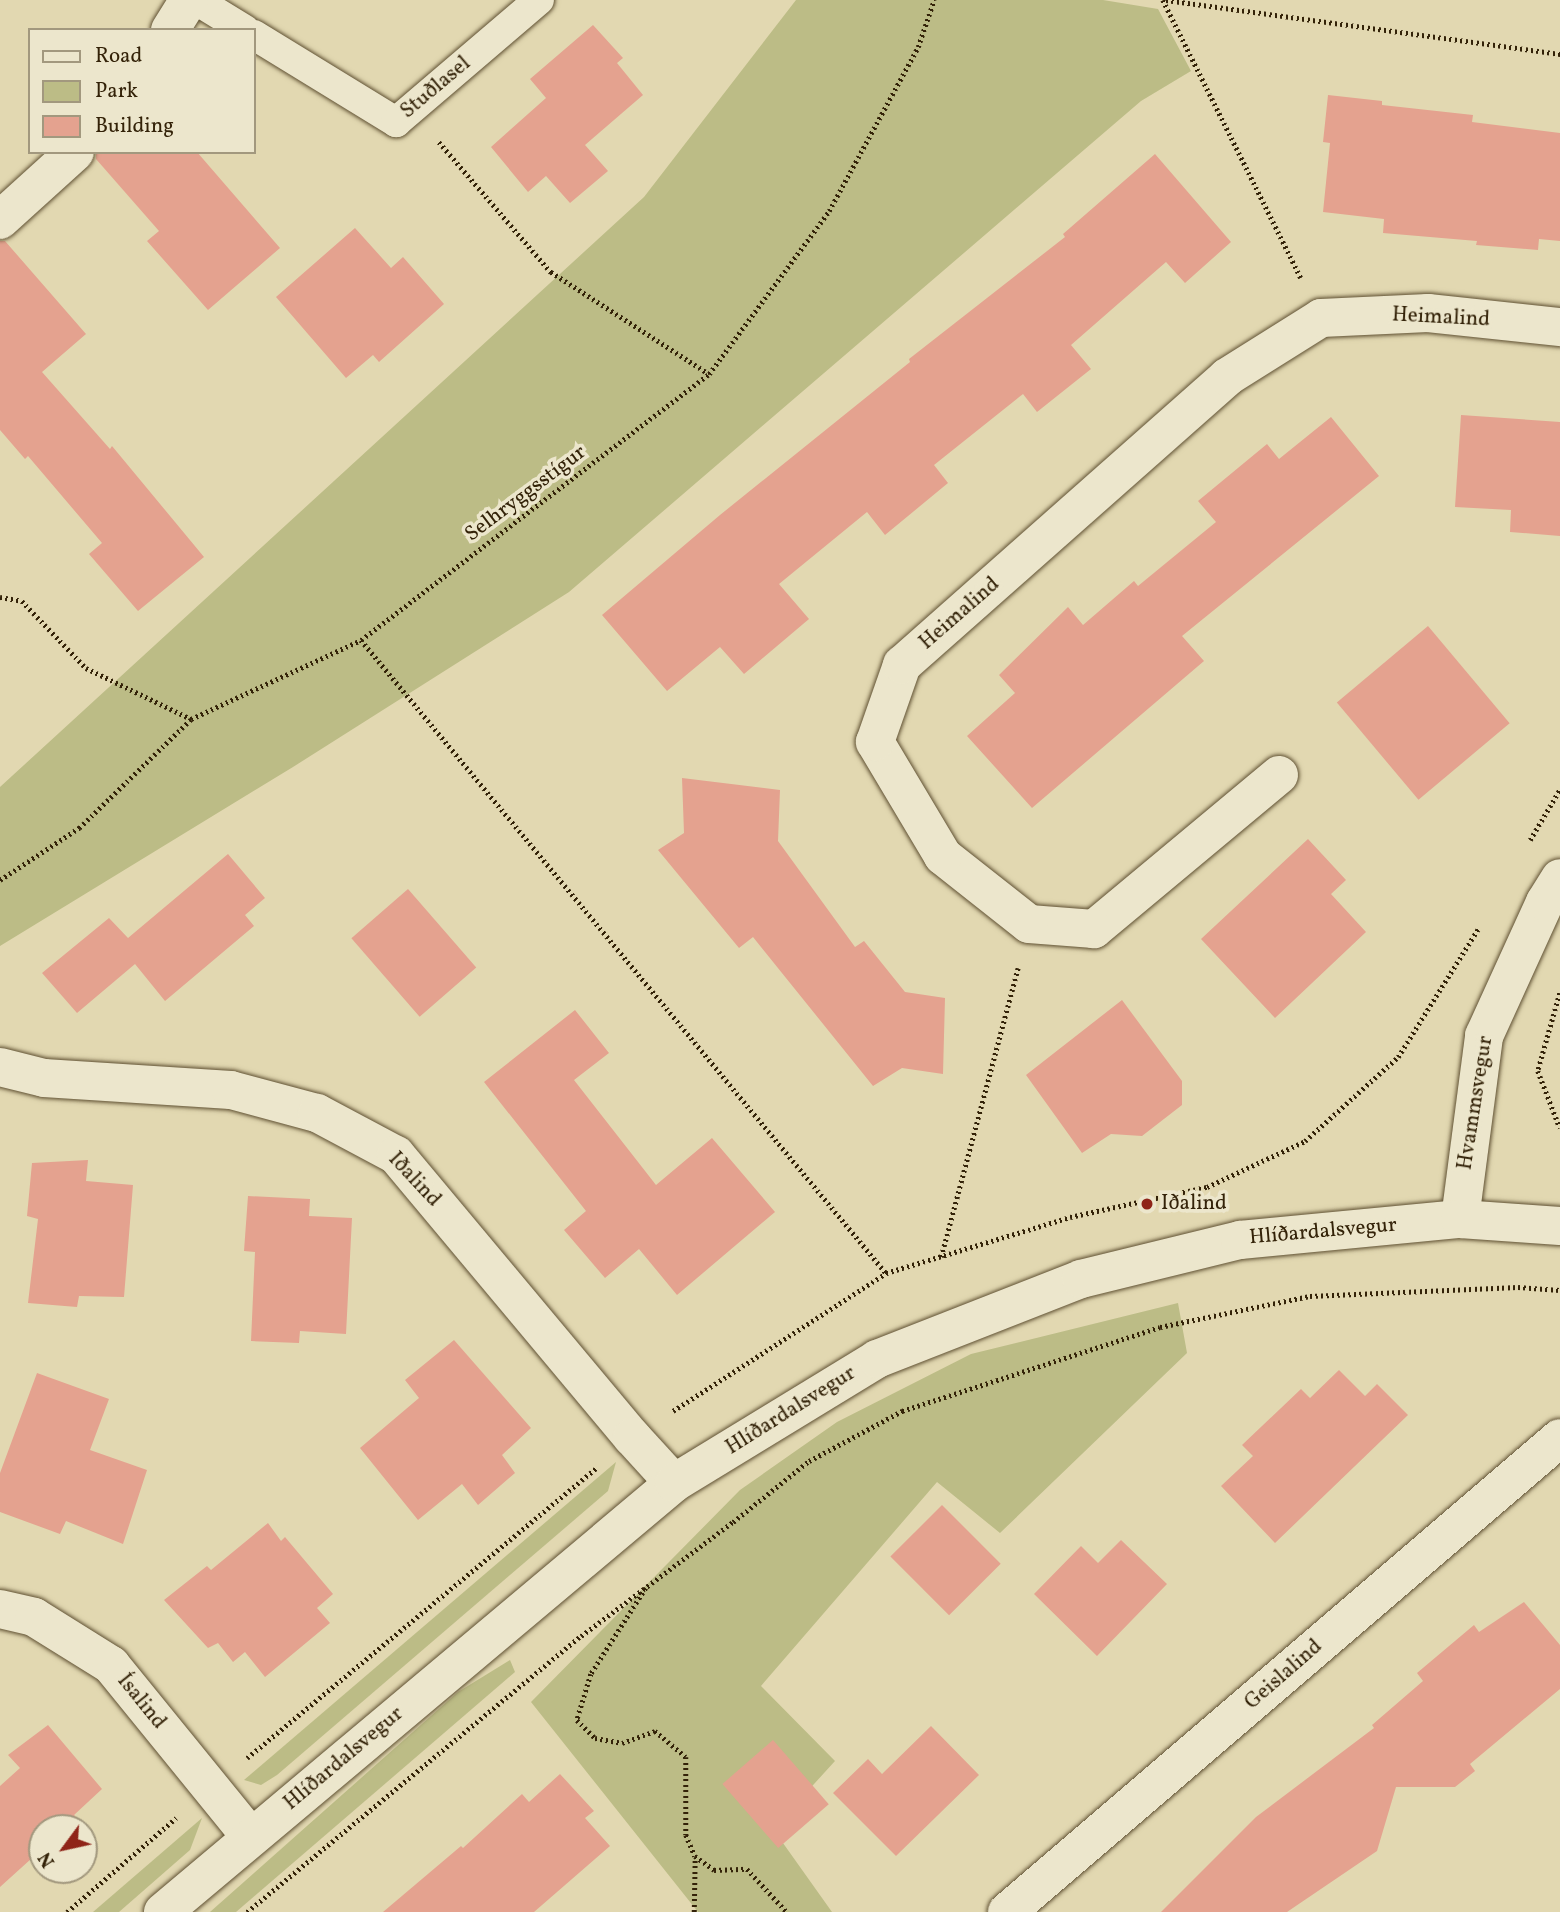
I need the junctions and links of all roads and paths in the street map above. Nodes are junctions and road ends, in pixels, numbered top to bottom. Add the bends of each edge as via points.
1 (189, 0) edge
2 (196, 0) edge
3 (539, 0) edge
4 (934, 0) edge
5 (1164, 0) edge
6 (171, 28) edge
7 (242, 28) edge
8 (256, 36) edge
9 (1560, 54) edge
10 (411, 110) junction
11 (73, 154) edge
12 (0, 220) edge
13 (1321, 318) junction
14 (1560, 327) edge
15 (709, 374) junction
16 (0, 597) edge
17 (361, 640) junction
18 (191, 719) junction
19 (1279, 775) dead end
20 (1560, 878) edge
21 (0, 880) edge
22 (1029, 924) junction
23 (1560, 993) edge
24 (0, 1067) edge
25 (1560, 1128) edge
26 (1460, 1219) junction
27 (1560, 1226) edge
28 (941, 1258) dead end
29 (887, 1273) dead end
30 (1560, 1290) edge
31 (1560, 1438) edge
32 (674, 1483) junction
33 (647, 1586) junction
34 (0, 1609) edge
35 (251, 1836) junction
36 (695, 1856) junction
37 (163, 1912) edge
38 (247, 1912) edge
39 (694, 1912) edge
40 (787, 1912) edge
41 (1007, 1912) edge

1 - 6 street
2 - 7 lane
3 - 10 lane, Stuðlasel
4 - 15 path, Selhryggsstígur via 918,47 829,211
5 - 9 path
5 - 13 path
8 - 10 lane, Stuðlasel via 396,122
10 - 15 path via 551,272
11 - 12 street
13 - 14 street, Heimalind via 1428,313
13 - 22 street, Heimalind via 1227,377 902,665 876,742 943,856
15 - 17 path, Selhryggsstígur
16 - 18 path via 22,601 86,668
17 - 18 path, Selhryggsstígur
17 - 29 path
18 - 21 path, Selhryggsstígur via 79,828
19 - 22 street via 1094,929
20 - 26 street, Hvammsvegur via 1483,1036
22 - 28 path
23 - 25 path via 1538,1071
24 - 32 street, Iðalind via 44,1078 231,1090 317,1113 396,1155
26 - 27 street, Hlíðardalsvegur
26 - 32 street, Hlíðardalsvegur via 1240,1240 1081,1279 877,1359
30 - 33 path via 1518,1287 1310,1296 1160,1327 1034,1366 902,1411 809,1461
31 - 41 street, Geislalind
32 - 35 street, Hlíðardalsvegur
33 - 36 path via 591,1674 577,1720 595,1738 622,1743 655,1731 686,1756 686,1835
33 - 38 path
34 - 35 street, Ísalind via 34,1617 111,1665
35 - 37 street, Hlíðardalsvegur
36 - 39 path
36 - 40 path via 714,1870 747,1869

